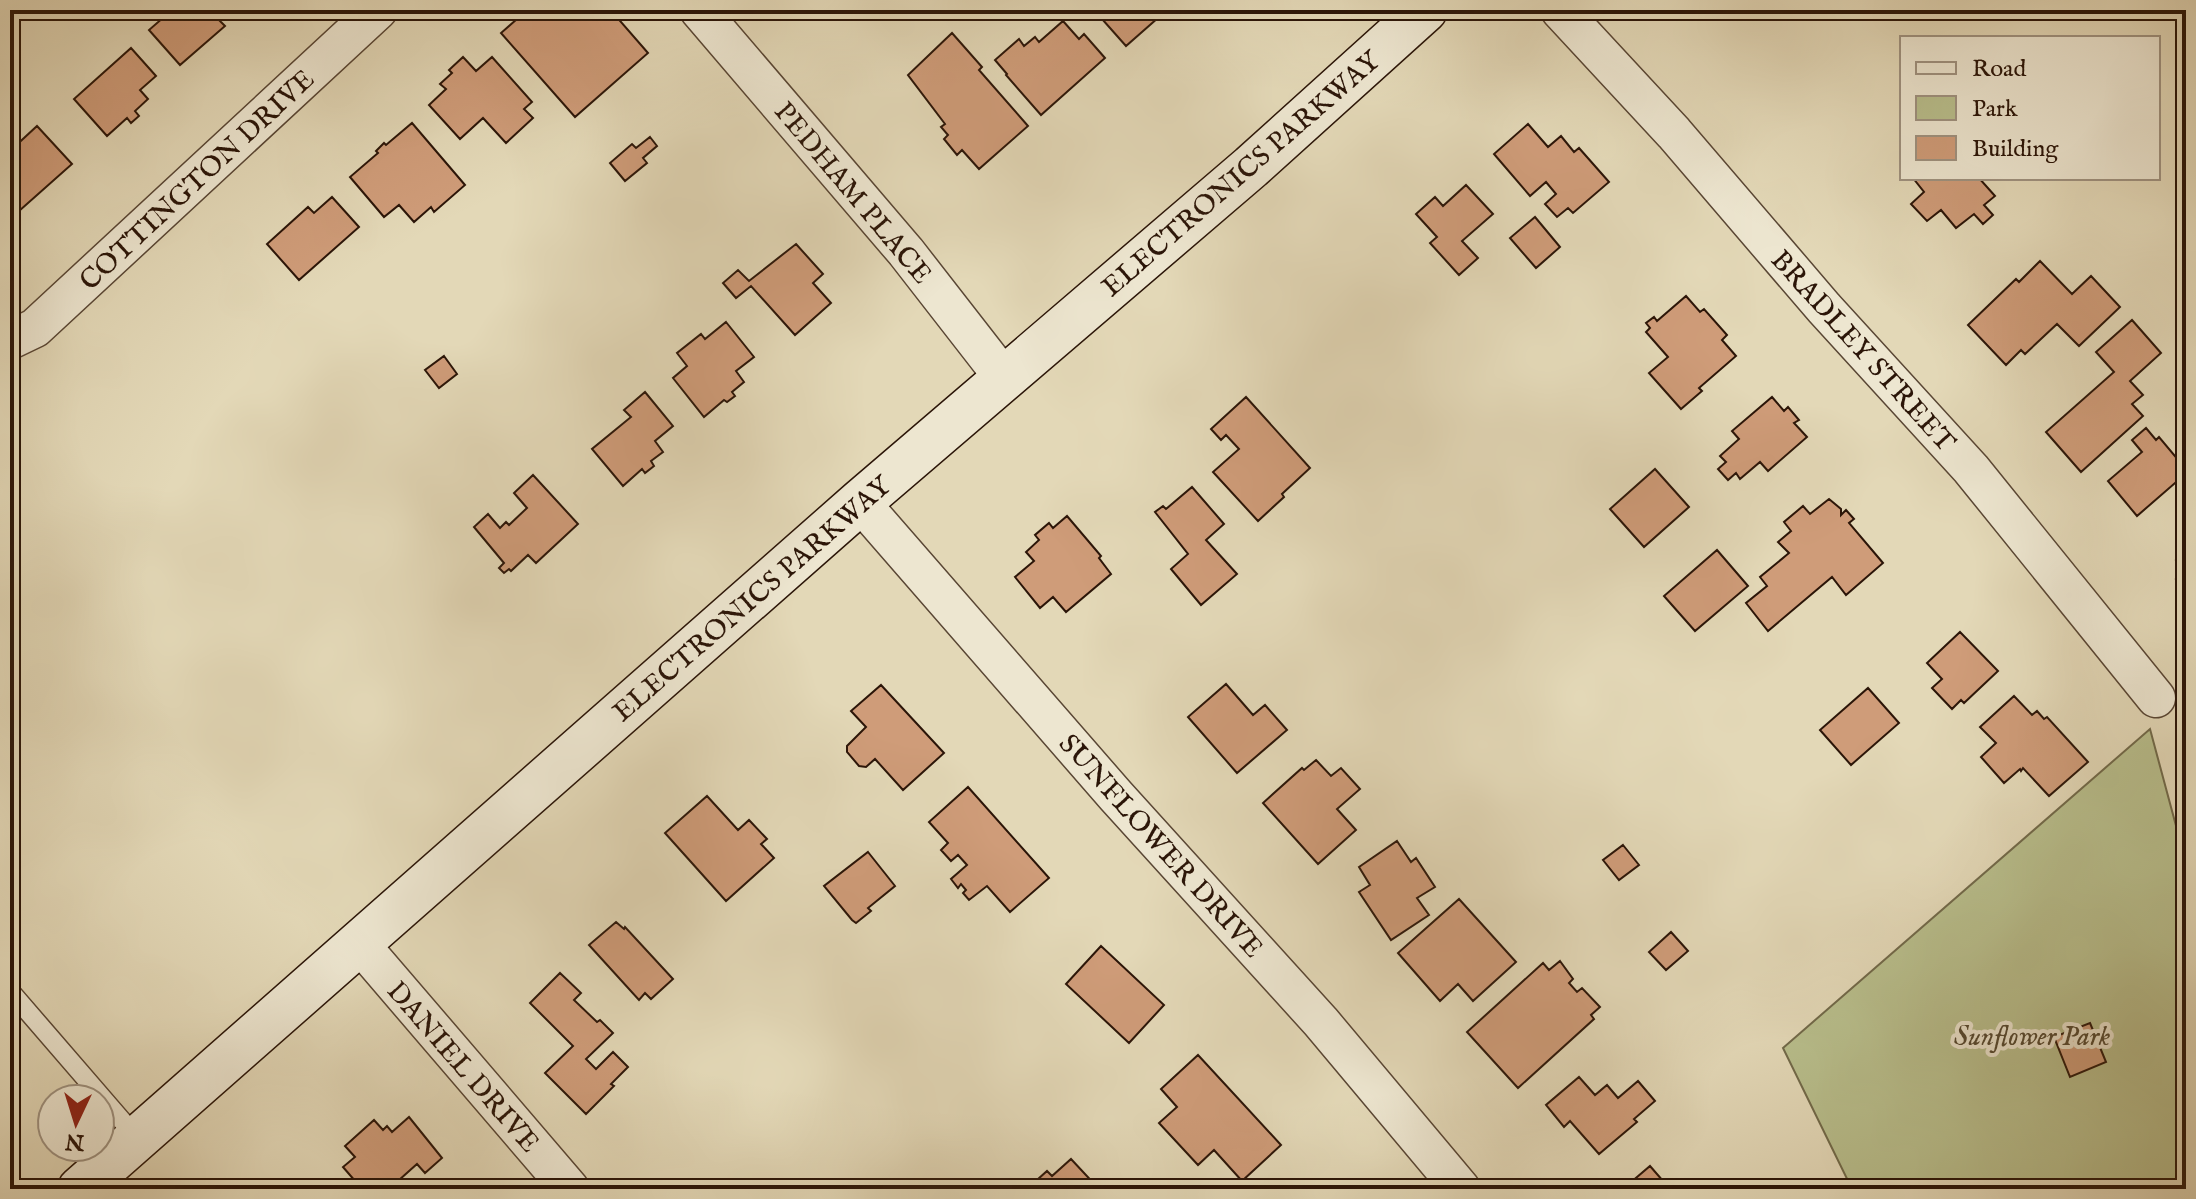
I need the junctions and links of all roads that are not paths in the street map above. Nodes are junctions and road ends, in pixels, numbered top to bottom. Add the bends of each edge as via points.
1 (378, 10) edge
2 (699, 10) edge
3 (1425, 10) edge
4 (1560, 10) edge
5 (10, 340) edge
6 (1004, 378) junction
7 (860, 502) junction
8 (2156, 698) dead end
9 (359, 943) junction
10 (10, 991) edge
11 (137, 1138) junction
12 (80, 1189) edge
13 (570, 1189) edge
14 (1461, 1189) edge

1 - 5 street, COTTINGTON DRIVE via 35,328
2 - 6 street, PEDHAM PLACE via 906,252
3 - 6 main road, ELECTRONICS PARKWAY
4 - 8 street, BRADLEY STREET via 1971,469
6 - 7 main road, ELECTRONICS PARKWAY
7 - 9 main road, ELECTRONICS PARKWAY
7 - 14 street, SUNFLOWER DRIVE via 1321,1022
9 - 11 main road, ELECTRONICS PARKWAY
9 - 13 street, DANIEL DRIVE
10 - 11 lane
11 - 12 main road, ELECTRONICS PARKWAY

